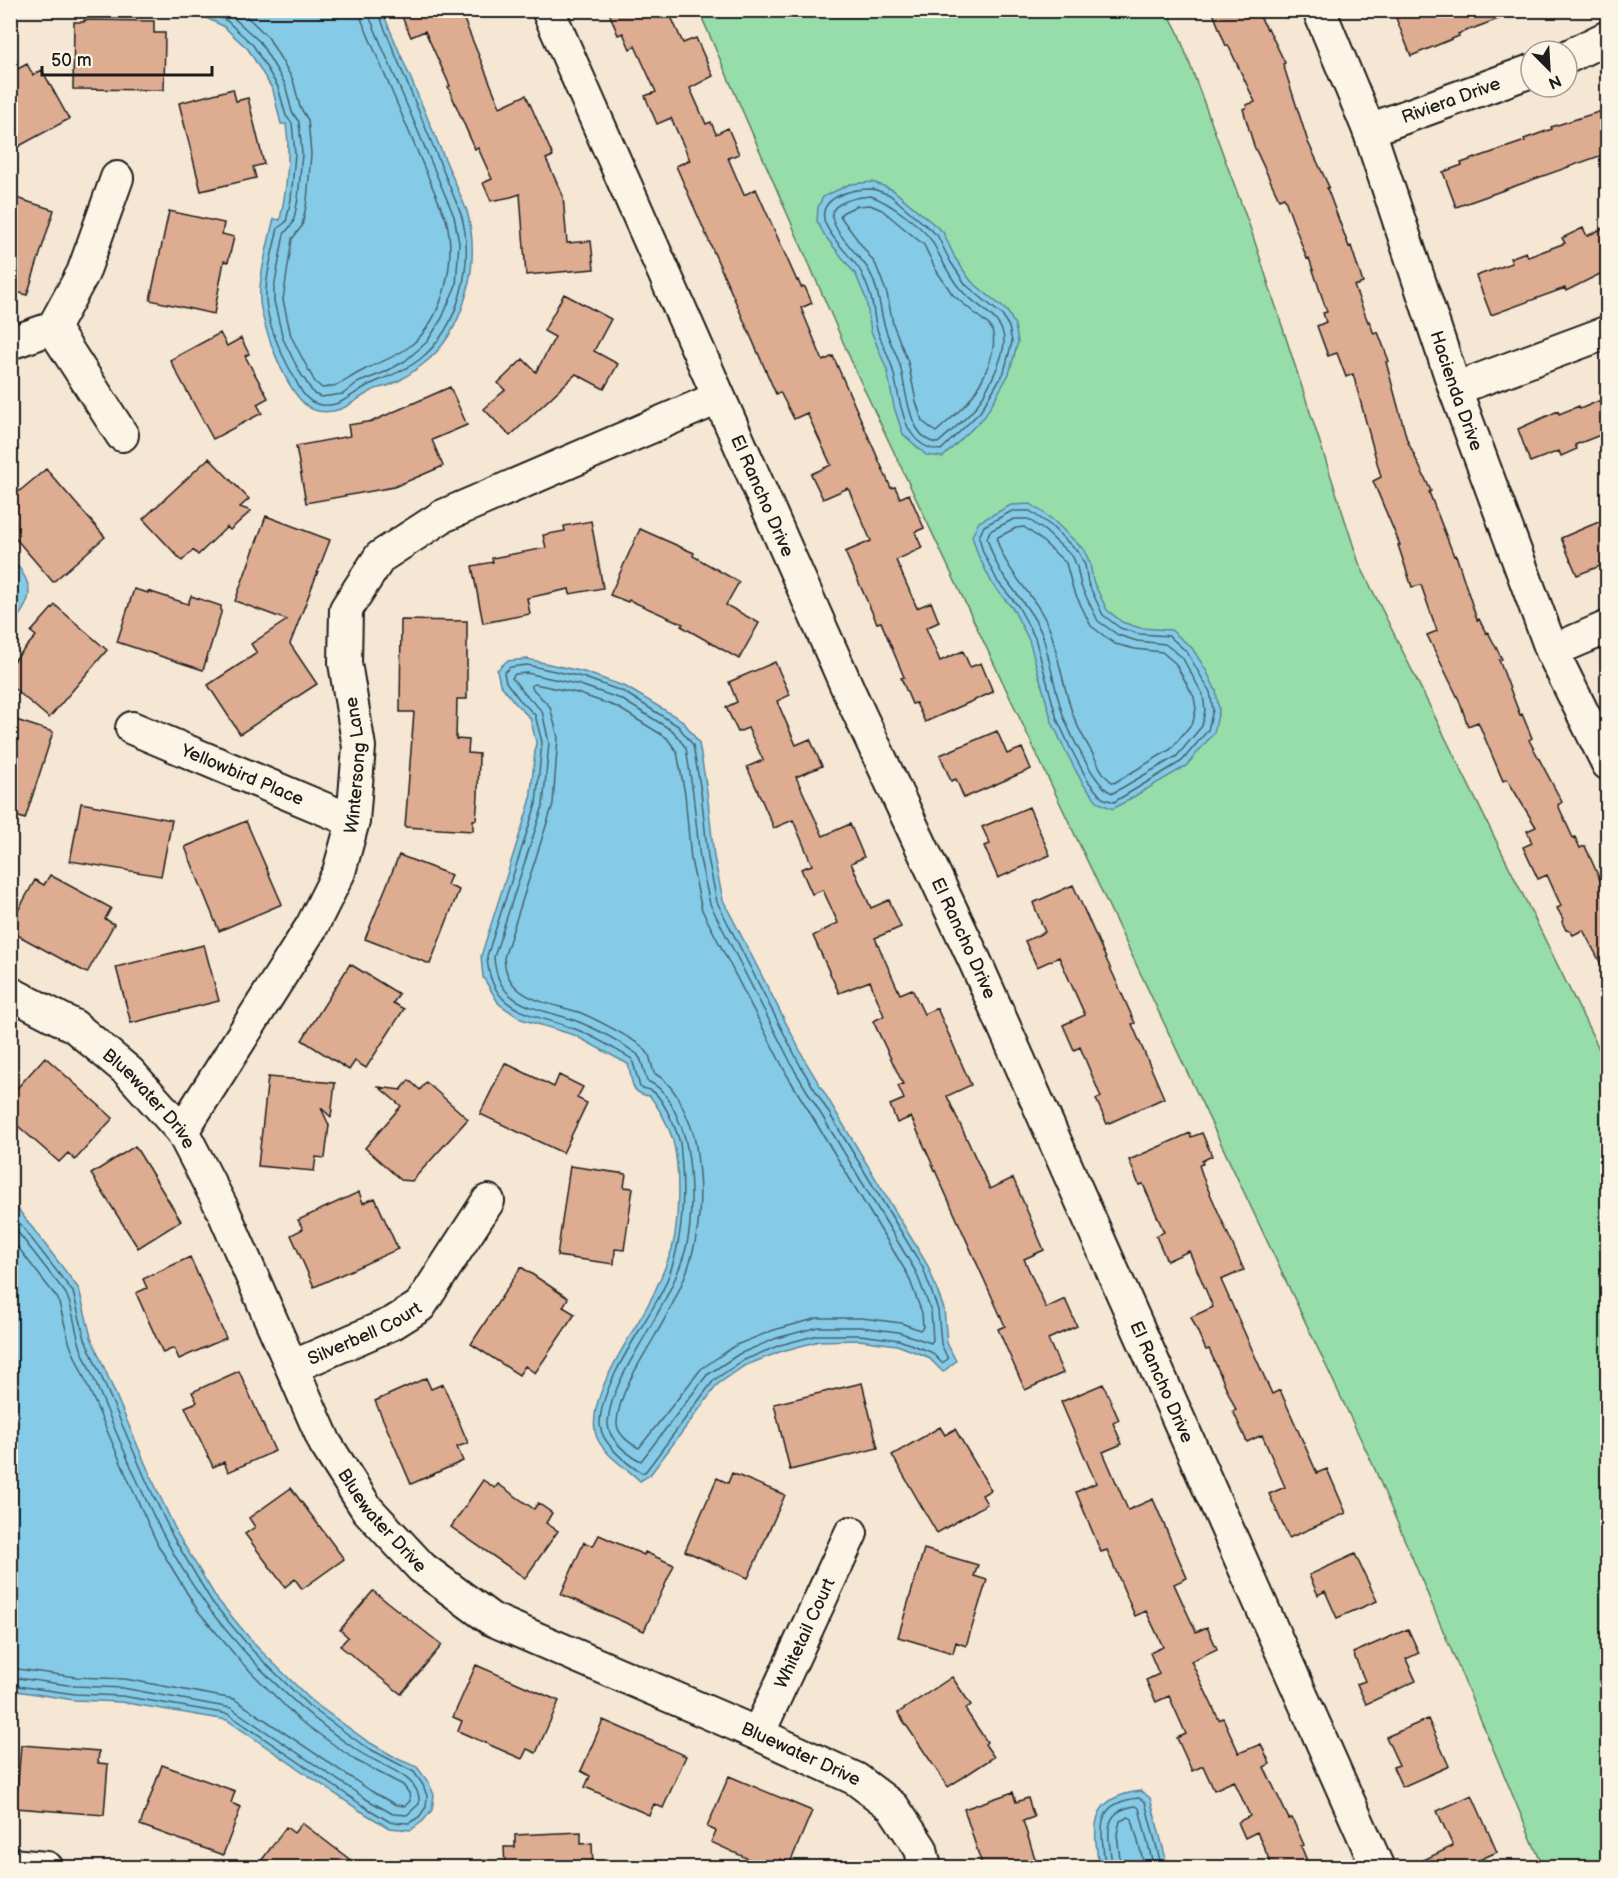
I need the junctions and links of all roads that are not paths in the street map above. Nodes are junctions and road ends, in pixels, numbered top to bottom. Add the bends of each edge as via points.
1 (548, 10) edge
2 (1319, 10) edge
3 (1608, 37) edge
4 (1579, 51) edge
5 (1519, 75) edge
6 (1369, 129) junction
7 (117, 178) dead end
8 (54, 328) junction
9 (1608, 332) edge
10 (10, 343) edge
11 (1455, 389) junction
12 (718, 398) junction
13 (122, 435) dead end
14 (1608, 627) edge
15 (1552, 651) junction
16 (132, 728) dead end
17 (1608, 764) edge
18 (353, 821) junction
19 (10, 993) edge
20 (182, 1131) junction
21 (488, 1201) dead end
22 (292, 1367) junction
23 (851, 1533) dead end
24 (758, 1734) junction
25 (10, 1865) edge
26 (47, 1868) edge
27 (925, 1868) edge
28 (1378, 1868) edge

1 - 12 street, El Rancho Drive
2 - 6 street, Hacienda Drive
3 - 4 street
5 - 6 street, Riviera Drive
6 - 11 street, Hacienda Drive
7 - 8 street via 83,273
8 - 10 street
8 - 13 street
9 - 11 street
11 - 15 street, Hacienda Drive
12 - 18 street, Wintersong Lane via 443,516 380,557 346,609 345,663 359,747
12 - 28 street, El Rancho Drive via 850,696 974,959
14 - 15 street
15 - 17 street, Hacienda Drive
16 - 18 street, Yellowbird Place
18 - 20 street, Wintersong Lane via 339,872 312,926
19 - 20 street, Bluewater Drive via 74,1026 129,1072
20 - 22 street, Bluewater Drive via 222,1208
21 - 22 street, Silverbell Court via 420,1306 393,1323
22 - 24 street, Bluewater Drive via 326,1443 367,1509 422,1568 491,1619
23 - 24 street, Whitetail Court
24 - 27 street, Bluewater Drive via 856,1779 893,1807 921,1849
25 - 26 street

